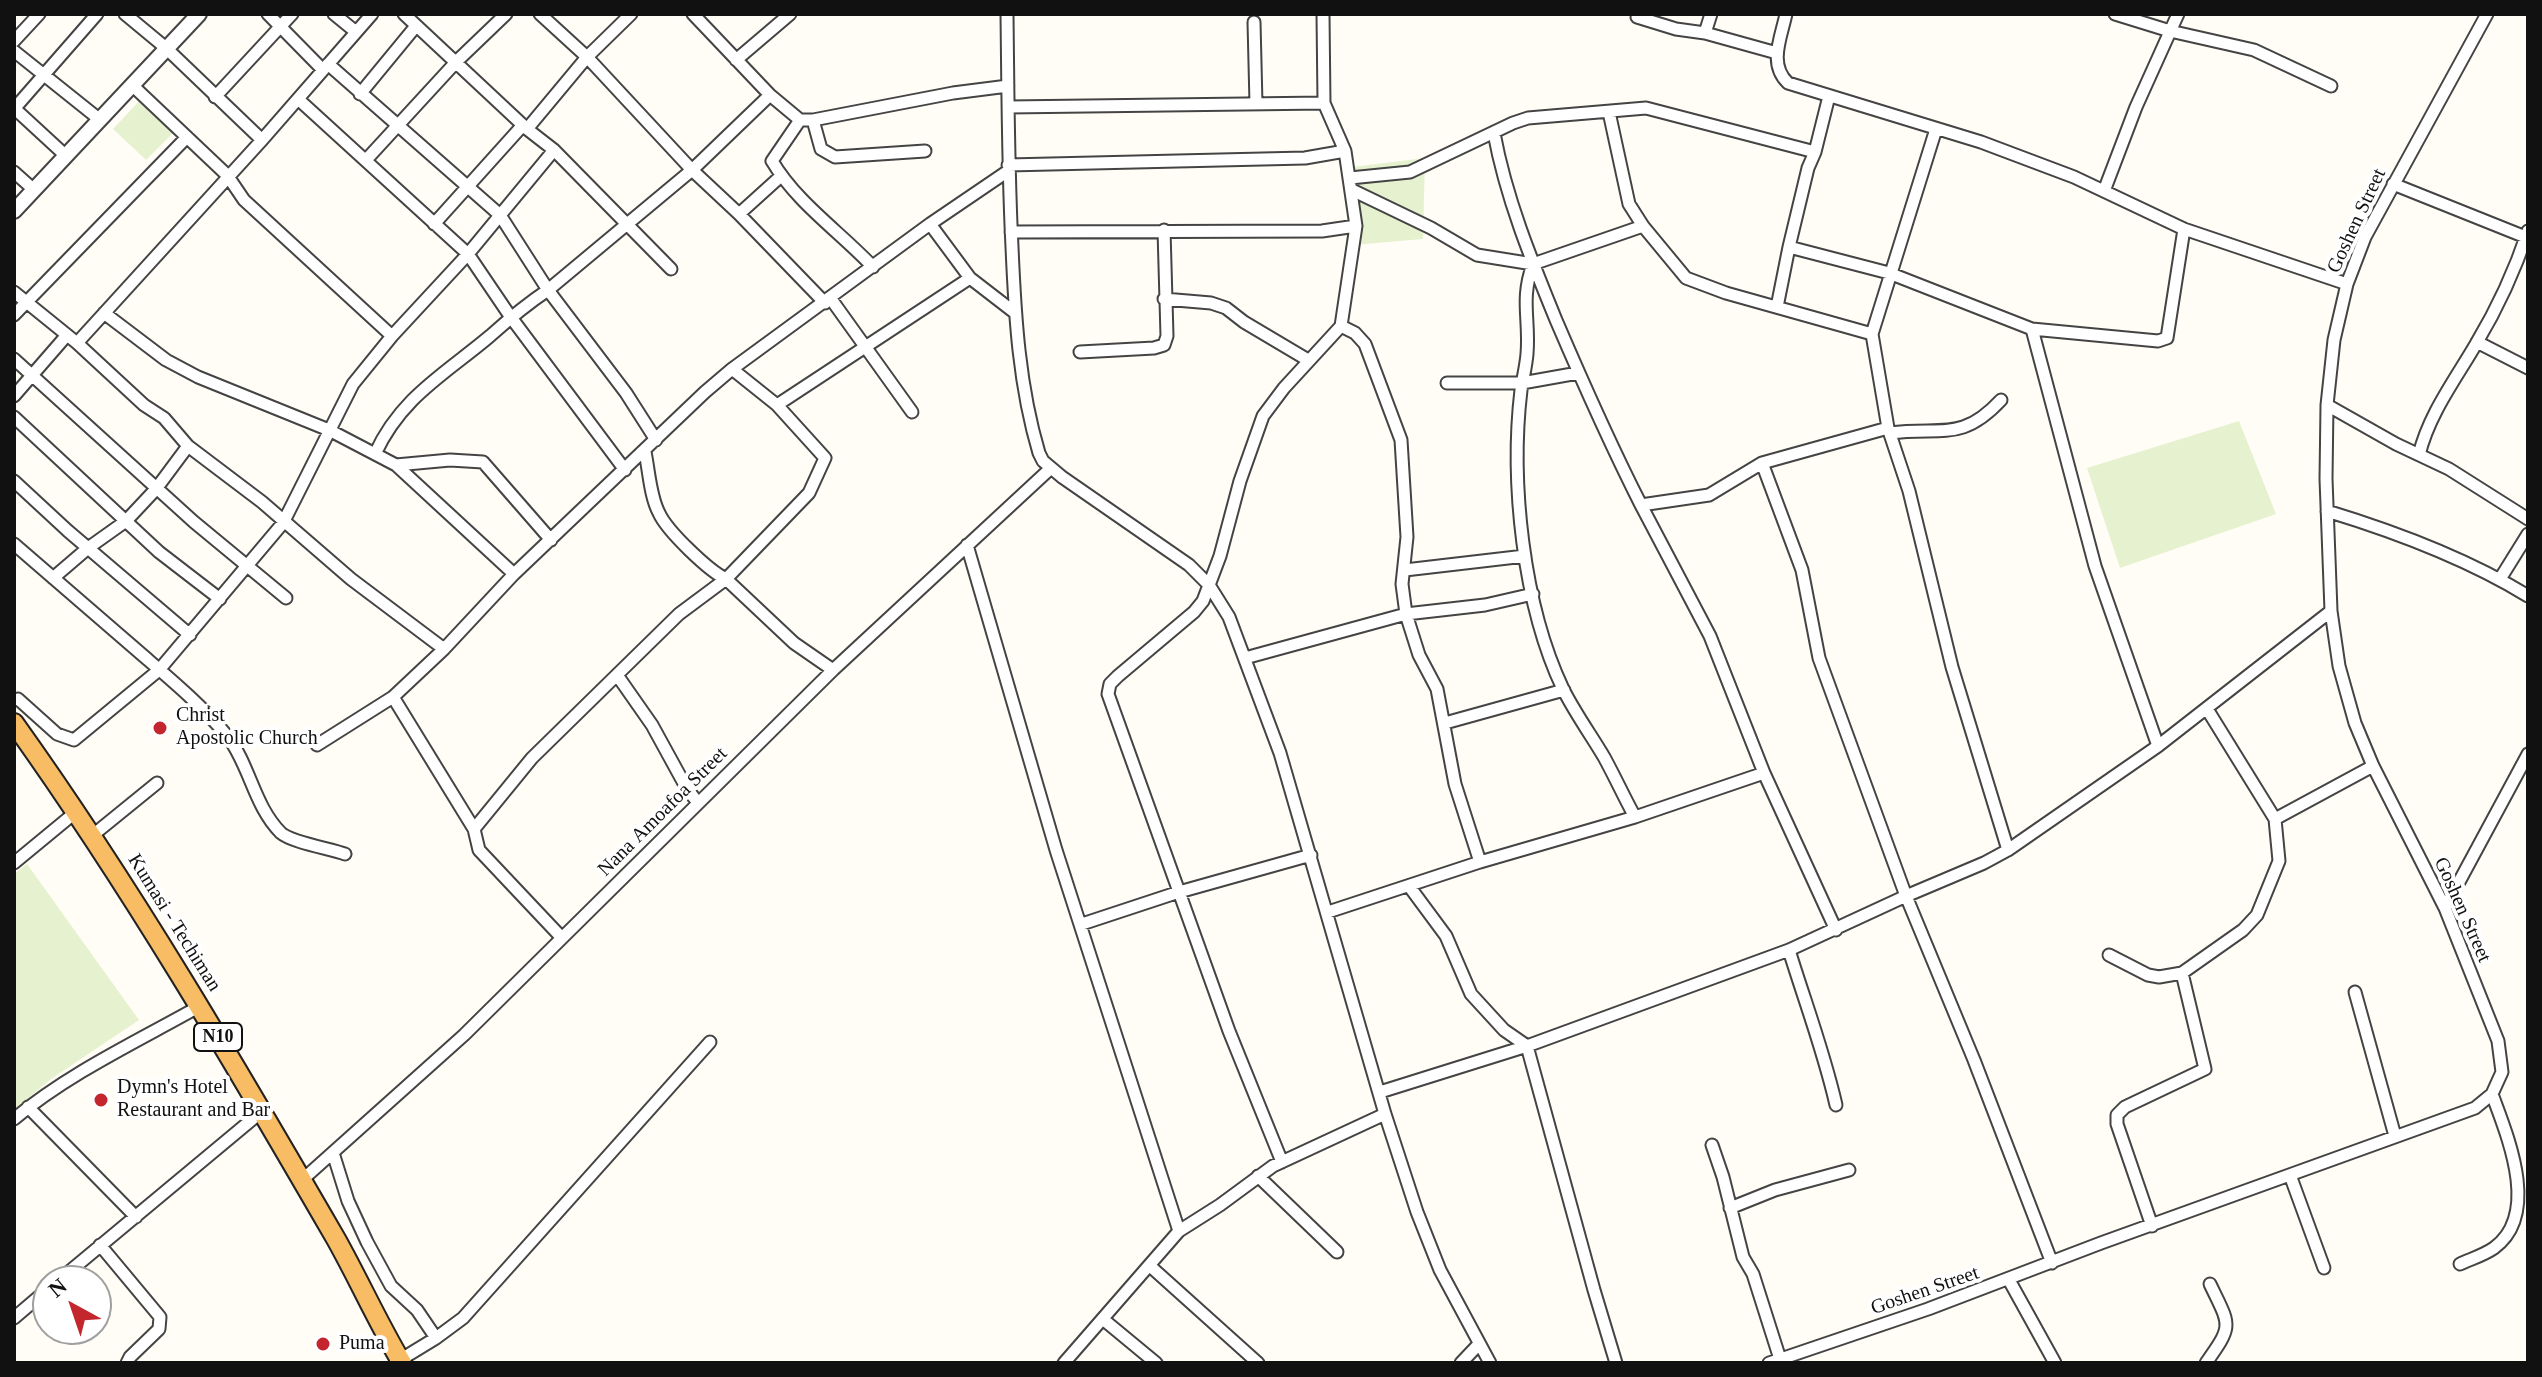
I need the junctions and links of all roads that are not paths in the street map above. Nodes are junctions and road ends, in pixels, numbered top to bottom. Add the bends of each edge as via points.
1 (39, 14) edge
2 (97, 14) edge
3 (125, 14) edge
4 (133, 14) edge
5 (193, 14) edge
6 (199, 14) edge
7 (268, 14) edge
8 (292, 14) edge
9 (334, 14) edge
10 (372, 14) edge
11 (404, 14) edge
12 (506, 14) edge
13 (540, 14) edge
14 (631, 14) edge
15 (693, 14) edge
16 (1007, 14) edge
17 (1323, 14) edge
18 (1711, 14) edge
19 (1786, 14) edge
20 (2115, 14) edge
21 (2178, 14) edge
22 (2487, 14) edge
23 (781, 16) edge
24 (1637, 17) dead end
25 (1254, 22) dead end
26 (281, 26) junction
27 (416, 26) junction
28 (2170, 31) junction
29 (356, 32) junction
30 (1705, 33) junction
31 (14, 41) edge
32 (166, 48) junction
33 (14, 51) edge
34 (1777, 53) junction
35 (587, 57) junction
36 (736, 60) junction
37 (457, 61) junction
38 (325, 67) junction
39 (44, 75) junction
40 (132, 85) junction
41 (1008, 86) junction
42 (2331, 86) dead end
43 (360, 94) junction
44 (770, 95) junction
45 (1829, 96) junction
46 (215, 97) junction
47 (298, 99) junction
48 (1324, 103) junction
49 (1256, 104) junction
50 (1008, 107) junction
51 (14, 108) edge
52 (1609, 112) junction
53 (99, 119) junction
54 (800, 120) junction
55 (813, 120) junction
56 (398, 126) junction
57 (525, 127) junction
58 (1936, 129) junction
59 (1494, 133) junction
60 (187, 137) junction
61 (262, 140) junction
62 (554, 150) junction
63 (925, 151) dead end
64 (1345, 151) junction
65 (1815, 152) junction
66 (65, 155) junction
67 (366, 160) junction
68 (1008, 168) junction
69 (692, 170) junction
70 (14, 172) edge
71 (227, 175) junction
72 (781, 176) junction
73 (1351, 184) junction
74 (2393, 184) junction
75 (467, 186) junction
76 (33, 189) junction
77 (2104, 191) junction
78 (14, 211) edge
79 (739, 214) junction
80 (500, 215) junction
81 (627, 222) junction
82 (434, 224) junction
83 (930, 224) junction
84 (1356, 226) junction
85 (1643, 226) junction
86 (2184, 229) junction
87 (1164, 230) junction
88 (1011, 232) junction
89 (2527, 235) edge
90 (1789, 247) junction
91 (468, 254) junction
92 (1533, 264) junction
93 (873, 267) junction
94 (671, 269) dead end
95 (1889, 273) junction
96 (970, 278) junction
97 (2347, 284) junction
98 (548, 290) junction
99 (14, 292) edge
100 (1164, 299) junction
101 (828, 301) junction
102 (26, 302) junction
103 (1777, 307) junction
104 (1014, 312) junction
105 (104, 313) junction
106 (14, 315) edge
107 (510, 316) junction
108 (1341, 326) junction
109 (2032, 329) junction
110 (1872, 334) junction
111 (392, 336) junction
112 (72, 339) junction
113 (2477, 342) junction
114 (863, 347) junction
115 (1080, 352) dead end
116 (14, 359) edge
117 (1308, 360) junction
118 (2528, 368) edge
119 (732, 369) junction
120 (1578, 373) junction
121 (32, 375) junction
122 (1447, 383) dead end
123 (1522, 383) junction
124 (14, 396) edge
125 (2001, 400) dead end
126 (777, 405) junction
127 (2327, 405) junction
128 (912, 412) dead end
129 (14, 417) edge
130 (329, 430) junction
131 (1889, 430) junction
132 (656, 440) junction
133 (188, 446) junction
134 (645, 452) junction
135 (375, 454) junction
136 (2419, 455) junction
137 (1762, 463) junction
138 (396, 465) junction
139 (1051, 468) junction
140 (625, 470) junction
141 (14, 481) edge
142 (156, 488) junction
143 (1641, 505) junction
144 (2327, 511) junction
145 (2528, 519) edge
146 (126, 521) junction
147 (283, 523) junction
148 (2528, 534) edge
149 (551, 540) junction
150 (14, 544) edge
151 (967, 545) junction
152 (88, 548) junction
153 (1525, 556) junction
154 (248, 564) junction
155 (1405, 570) junction
156 (514, 574) junction
157 (53, 578) junction
158 (726, 579) junction
159 (2500, 579) junction
160 (1209, 585) junction
161 (1533, 594) junction
162 (2528, 596) edge
163 (286, 598) dead end
164 (220, 599) junction
165 (2331, 611) junction
166 (1406, 614) junction
167 (190, 635) junction
168 (444, 649) junction
169 (1245, 658) junction
170 (159, 670) junction
171 (833, 670) junction
172 (617, 675) junction
173 (1564, 690) junction
174 (393, 697) junction
175 (14, 700) edge
176 (2207, 709) junction
177 (14, 723) edge
178 (1445, 723) junction
179 (317, 745) dead end
180 (2158, 746) junction
181 (2528, 754) edge
182 (2373, 766) junction
183 (1764, 773) junction
184 (157, 783) dead end
185 (698, 803) junction
186 (77, 811) junction
187 (1635, 817) junction
188 (2275, 819) junction
189 (474, 829) junction
190 (93, 835) junction
191 (2008, 850) junction
192 (345, 854) dead end
193 (1311, 855) junction
194 (1480, 862) junction
195 (14, 863) edge
196 (1409, 886) junction
197 (1179, 892) junction
198 (1906, 896) junction
199 (2445, 908) junction
200 (1328, 912) junction
201 (1082, 924) junction
202 (1836, 930) junction
203 (562, 938) junction
204 (1789, 950) junction
205 (2109, 955) dead end
206 (2182, 973) junction
207 (2355, 992) dead end
208 (200, 1006) junction
209 (710, 1042) dead end
210 (1527, 1046) junction
211 (1380, 1092) junction
212 (2492, 1094) junction
213 (1836, 1105) dead end
214 (28, 1107) junction
215 (261, 1112) junction
216 (1385, 1114) junction
217 (14, 1119) edge
218 (2395, 1136) junction
219 (1712, 1145) dead end
220 (333, 1153) junction
221 (1282, 1162) junction
222 (1849, 1170) dead end
223 (2290, 1175) junction
224 (1258, 1176) junction
225 (301, 1181) junction
226 (1730, 1208) junction
227 (136, 1217) junction
228 (2152, 1226) junction
229 (1179, 1231) junction
230 (100, 1245) junction
231 (1337, 1252) dead end
232 (2052, 1263) junction
233 (2460, 1264) dead end
234 (77, 1265) edge
235 (1150, 1266) junction
236 (2324, 1268) dead end
237 (2009, 1280) junction
238 (2210, 1284) dead end
239 (32, 1303) edge
240 (14, 1318) edge
241 (1104, 1320) junction
242 (436, 1338) junction
243 (1479, 1344) junction
244 (1775, 1361) edge
245 (399, 1362) edge
246 (127, 1363) edge
247 (1064, 1363) edge
248 (1156, 1363) edge
249 (1258, 1363) edge
250 (1461, 1363) edge
251 (1490, 1363) edge
252 (1616, 1363) edge
253 (2055, 1363) edge
254 (2206, 1363) edge

1 - 31 street
2 - 39 street
3 - 32 street
4 - 5 street via 165,42
6 - 32 street
7 - 26 street
8 - 26 street
9 - 29 street
10 - 29 street
11 - 27 street
12 - 37 street
13 - 35 street
14 - 35 street
15 - 36 street
16 - 41 street
17 - 48 street
18 - 30 street
19 - 34 street
20 - 28 street
21 - 28 street
22 - 74 street, Goshen Street
23 - 36 street
24 - 30 street
25 - 49 street
26 - 38 street
26 - 46 street
27 - 37 street
27 - 43 street
28 - 42 street via 2254,50
28 - 77 street
29 - 38 street
30 - 34 street
32 - 40 street
32 - 46 street
33 - 39 street
34 - 45 street via 1779,74 1788,83
35 - 57 street
35 - 69 street
36 - 44 street
37 - 56 street
37 - 57 street
38 - 43 street
38 - 47 street
39 - 51 street
39 - 53 street
40 - 53 street
40 - 60 street
41 - 50 street
41 - 55 street
43 - 56 street
44 - 54 street
44 - 69 street
45 - 58 street
45 - 65 street
46 - 61 street
47 - 61 street
47 - 67 street
48 - 49 street
48 - 64 street
49 - 50 street
50 - 68 street
51 - 66 street
52 - 59 street via 1528,118
52 - 65 street via 1646,108
52 - 85 street via 1629,204
53 - 66 street
54 - 55 street
54 - 72 street via 772,161
55 - 63 street via 821,149 835,157
56 - 67 street
56 - 75 street
57 - 62 street
57 - 75 street
58 - 77 street
58 - 95 street
59 - 73 street via 1410,172
59 - 92 street
60 - 71 street
60 - 102 street
61 - 71 street
62 - 80 street
62 - 81 street
64 - 68 street via 1305,158
64 - 73 street
65 - 90 street
66 - 76 street
67 - 82 street
68 - 83 street
68 - 88 street
69 - 79 street
69 - 81 street
70 - 76 street
71 - 105 street
71 - 111 street via 244,200
72 - 79 street
72 - 93 street
73 - 84 street
73 - 92 street via 1477,255
74 - 89 street
74 - 97 street, Goshen Street
75 - 80 street
75 - 82 street
76 - 78 street
77 - 86 street
79 - 101 street
80 - 91 street
80 - 98 street
81 - 94 street
81 - 98 street
82 - 91 street
83 - 93 street
83 - 96 street
84 - 87 street via 1322,231
84 - 108 street
85 - 92 street
85 - 103 street via 1686,278
86 - 97 street
86 - 109 street via 2167,338
87 - 88 street
87 - 100 street
88 - 104 street
89 - 113 street
90 - 95 street
90 - 103 street
91 - 107 street
91 - 111 street
92 - 120 street
92 - 123 street via 1526,284
93 - 101 street
95 - 109 street
95 - 110 street
96 - 104 street
96 - 114 street
97 - 127 street, Goshen Street
98 - 107 street
98 - 132 street
99 - 102 street
100 - 115 street via 1164,345
100 - 117 street via 1226,308
101 - 114 street
101 - 119 street
102 - 106 street
102 - 112 street
103 - 110 street
104 - 139 street via 1034,438
105 - 112 street
105 - 130 street via 198,377
107 - 135 street via 428,382 390,423
107 - 140 street
108 - 117 street
108 - 155 street via 1365,344 1401,440
109 - 180 street via 2095,566
110 - 131 street
111 - 130 street via 353,384
112 - 121 street
112 - 133 street via 164,418
113 - 118 street
113 - 136 street via 2426,431
114 - 126 street
114 - 128 street
116 - 121 street
117 - 160 street via 1263,416
119 - 126 street
119 - 132 street
120 - 123 street
120 - 143 street
121 - 124 street
121 - 142 street
122 - 123 street
123 - 153 street via 1519,506
125 - 131 street via 1968,427
126 - 158 street via 825,458 809,493
127 - 136 street
127 - 144 street, Goshen Street
129 - 146 street
130 - 135 street
130 - 147 street
131 - 137 street
131 - 191 street
132 - 134 street
133 - 142 street
133 - 147 street
134 - 140 street
134 - 158 street via 663,521
135 - 138 street
136 - 145 street
137 - 143 street via 1709,495
137 - 198 street via 1802,570 1819,658
138 - 149 street via 483,462
138 - 156 street
139 - 151 street, Nana Amoafoa Street
139 - 160 street via 1189,565
140 - 149 street
141 - 152 street
142 - 146 street
142 - 154 street
143 - 183 street via 1710,636
144 - 159 street
144 - 165 street, Goshen Street
146 - 152 street
146 - 164 street
147 - 154 street
147 - 168 street
148 - 159 street
149 - 156 street
150 - 157 street
151 - 171 street, Nana Amoafoa Street
151 - 201 street
152 - 157 street
152 - 167 street
153 - 155 street
153 - 161 street
154 - 163 street
154 - 164 street
155 - 166 street
156 - 168 street
157 - 170 street
158 - 171 street via 794,643
158 - 172 street via 679,614
159 - 162 street
160 - 169 street
160 - 197 street via 1194,612 1118,676 1108,694
161 - 166 street
161 - 173 street
164 - 167 street
165 - 176 street
165 - 182 street, Goshen Street via 2339,666
166 - 169 street
166 - 178 street
167 - 170 street
168 - 174 street
169 - 193 street
170 - 175 street via 74,740 57,734
170 - 192 street via 229,738 262,807 283,835
171 - 185 street, Nana Amoafoa Street
172 - 185 street
172 - 189 street via 532,758
173 - 178 street
173 - 187 street
174 - 179 street
174 - 189 street
176 - 180 street
176 - 188 street
177 - 186 highway, Kumasi - Techiman / N10
178 - 194 street via 1458,798
180 - 191 street
181 - 199 street
182 - 188 street
182 - 199 street, Goshen Street
183 - 187 street
183 - 202 street
184 - 190 street
185 - 203 street, Nana Amoafoa Street
186 - 190 highway, Kumasi - Techiman / N10
186 - 195 street
187 - 194 street
188 - 206 street via 2279,861 2257,915
189 - 203 street via 479,850
190 - 208 highway, Kumasi - Techiman / N10
191 - 198 street
193 - 197 street
193 - 200 street
194 - 196 street
196 - 200 street
196 - 210 street via 1446,936 1471,994
197 - 201 street
197 - 221 street
198 - 202 street
198 - 232 street
199 - 212 street, Goshen Street via 2498,1041 2502,1072
200 - 211 street
201 - 229 street
202 - 204 street
203 - 220 street, Nana Amoafoa Street
204 - 210 street
204 - 213 street
205 - 206 street via 2148,975
206 - 228 street via 2205,1069 2117,1115
207 - 218 street
208 - 214 street
208 - 215 highway, Kumasi - Techiman / N10
209 - 242 street via 478,1303
210 - 211 street
210 - 252 street
211 - 216 street
212 - 218 street, Goshen Street via 2475,1108
212 - 233 street via 2513,1149 2518,1181 2514,1218 2495,1247
214 - 217 street
214 - 227 street
215 - 225 highway, Kumasi - Techiman / N10
215 - 227 street
216 - 221 street
216 - 243 street via 1440,1270
218 - 223 street, Goshen Street
219 - 226 street
220 - 225 street, Nana Amoafoa Street
220 - 242 street via 348,1201 391,1286
221 - 224 street
222 - 226 street
223 - 228 street, Goshen Street
223 - 236 street
224 - 229 street
224 - 231 street
225 - 245 highway, Kumasi - Techiman / N10
226 - 244 street
227 - 230 street
228 - 232 street, Goshen Street
229 - 235 street
230 - 234 street
230 - 246 street via 160,1317 159,1329
232 - 237 street, Goshen Street
235 - 241 street
235 - 249 street
237 - 244 street, Goshen Street
237 - 253 street
238 - 254 street via 2226,1319 2226,1335
239 - 240 street
241 - 247 street
241 - 248 street
242 - 245 street
243 - 250 street
243 - 251 street

